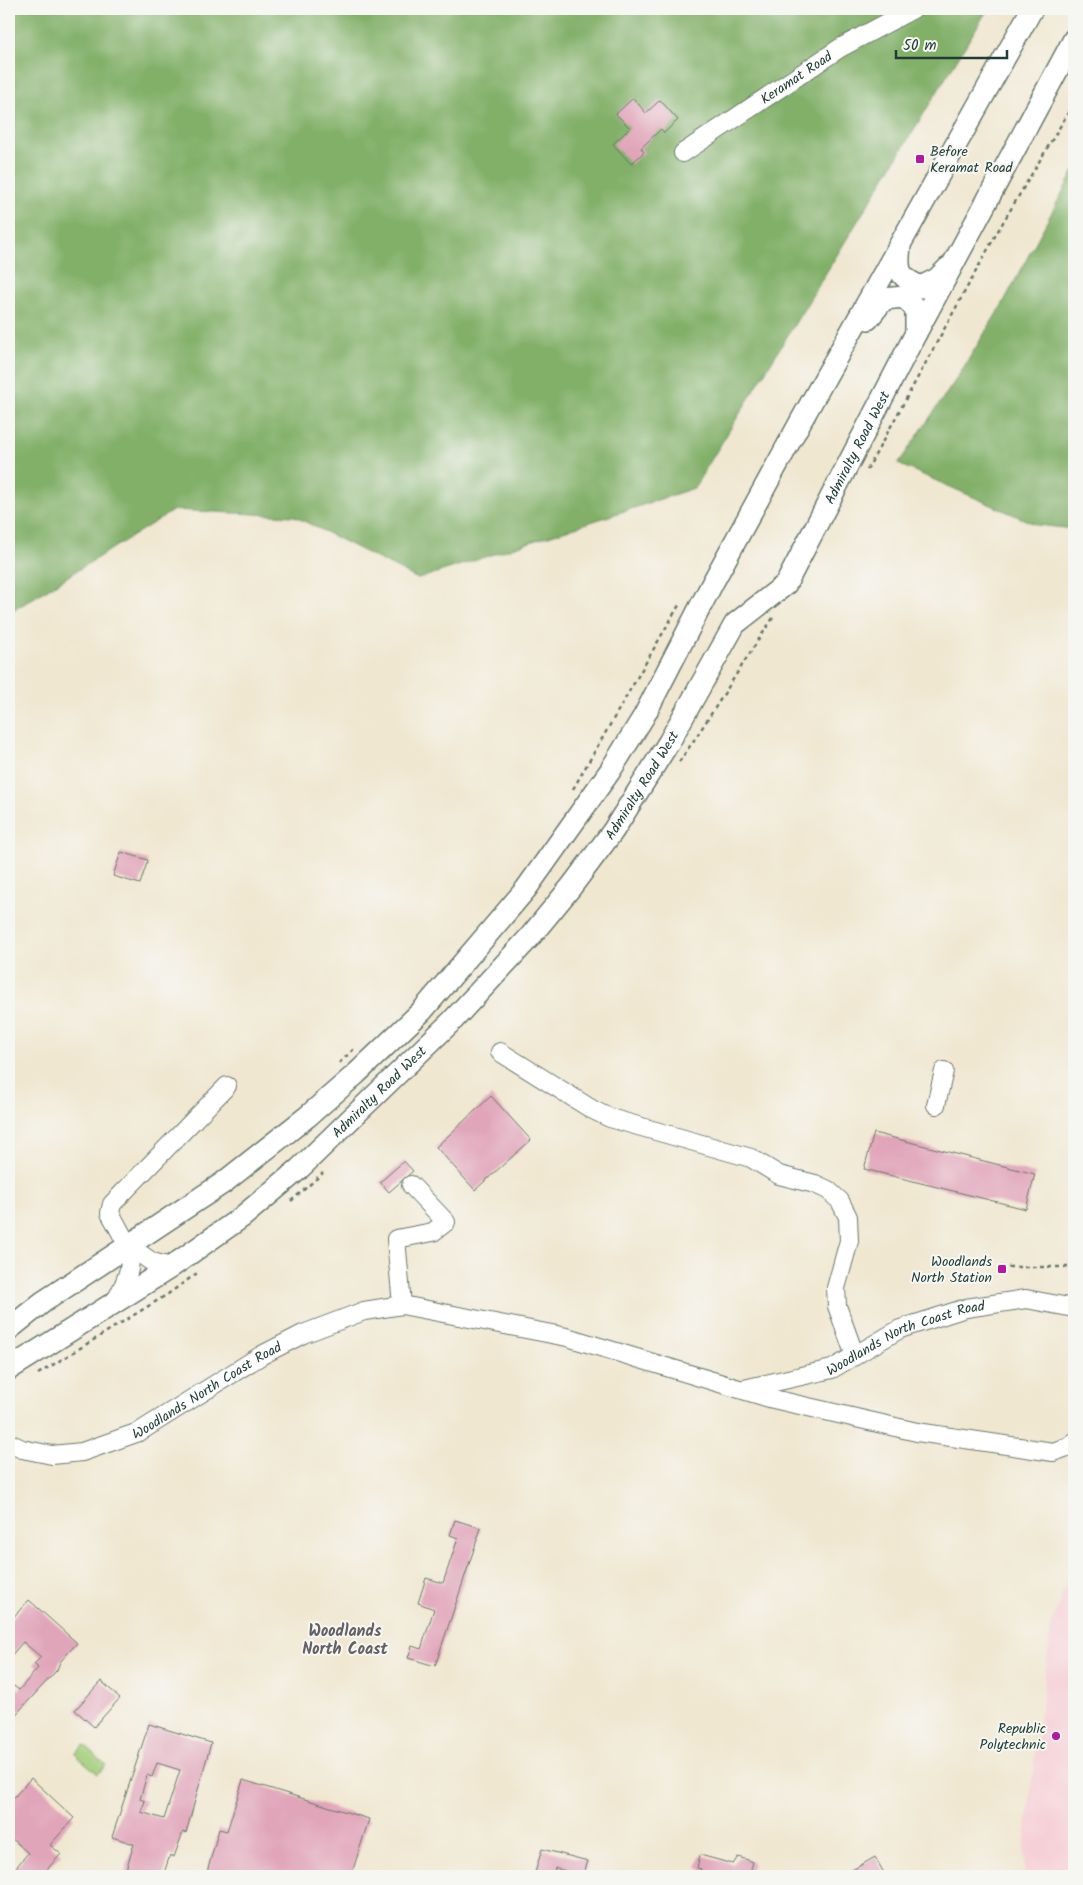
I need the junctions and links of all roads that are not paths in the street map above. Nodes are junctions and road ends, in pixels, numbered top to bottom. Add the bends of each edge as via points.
1 (913, 9) edge
2 (1032, 9) edge
3 (1074, 38) edge
4 (684, 153) dead end
5 (901, 242) junction
6 (956, 258) junction
7 (916, 333) junction
8 (838, 353) junction
9 (500, 1052) dead end
10 (944, 1071) dead end
11 (227, 1086) dead end
12 (936, 1105) dead end
13 (411, 1185) dead end
14 (128, 1246) junction
15 (171, 1267) junction
16 (115, 1302) junction
17 (402, 1305) junction
18 (1074, 1308) edge
19 (9, 1329) edge
20 (855, 1356) junction
21 (9, 1369) edge
22 (739, 1390) junction
23 (1074, 1442) edge
24 (9, 1443) edge

1 - 4 street, Keramat Road via 840,48
2 - 5 main road, Admiralty Road West
3 - 6 main road, Admiralty Road West
5 - 6 main road via 897,266 906,280 921,287 937,279
5 - 8 main road, Admiralty Road West
6 - 7 main road, Admiralty Road West
7 - 8 main road via 916,309 904,297 884,299
7 - 15 main road, Admiralty Road West via 786,584 735,624 669,742 613,830 571,887 453,1020 306,1162 242,1216
8 - 14 main road, Admiralty Road West via 644,716 594,794 526,889 422,1011 356,1074 223,1184
9 - 20 street via 610,1118 751,1158 779,1175 828,1190 840,1201 848,1217 849,1240 836,1288 836,1306
10 - 12 street
11 - 14 street via 112,1204 110,1213
13 - 17 street via 446,1222 433,1232 396,1239
14 - 15 street via 152,1262
14 - 16 street via 131,1261 128,1277
14 - 19 main road, Admiralty Road West via 43,1302
15 - 16 main road, Admiralty Road West
16 - 21 main road, Admiralty Road West
17 - 22 street, Woodlands North Coast Road via 567,1337
17 - 24 street, Woodlands North Coast Road via 364,1311 303,1334 262,1355 131,1435 82,1452 52,1455
18 - 20 street, Woodlands North Coast Road via 1026,1299 966,1308 900,1329
20 - 22 street, Woodlands North Coast Road via 832,1369
22 - 23 street, Woodlands North Coast Road via 917,1432 1053,1452

